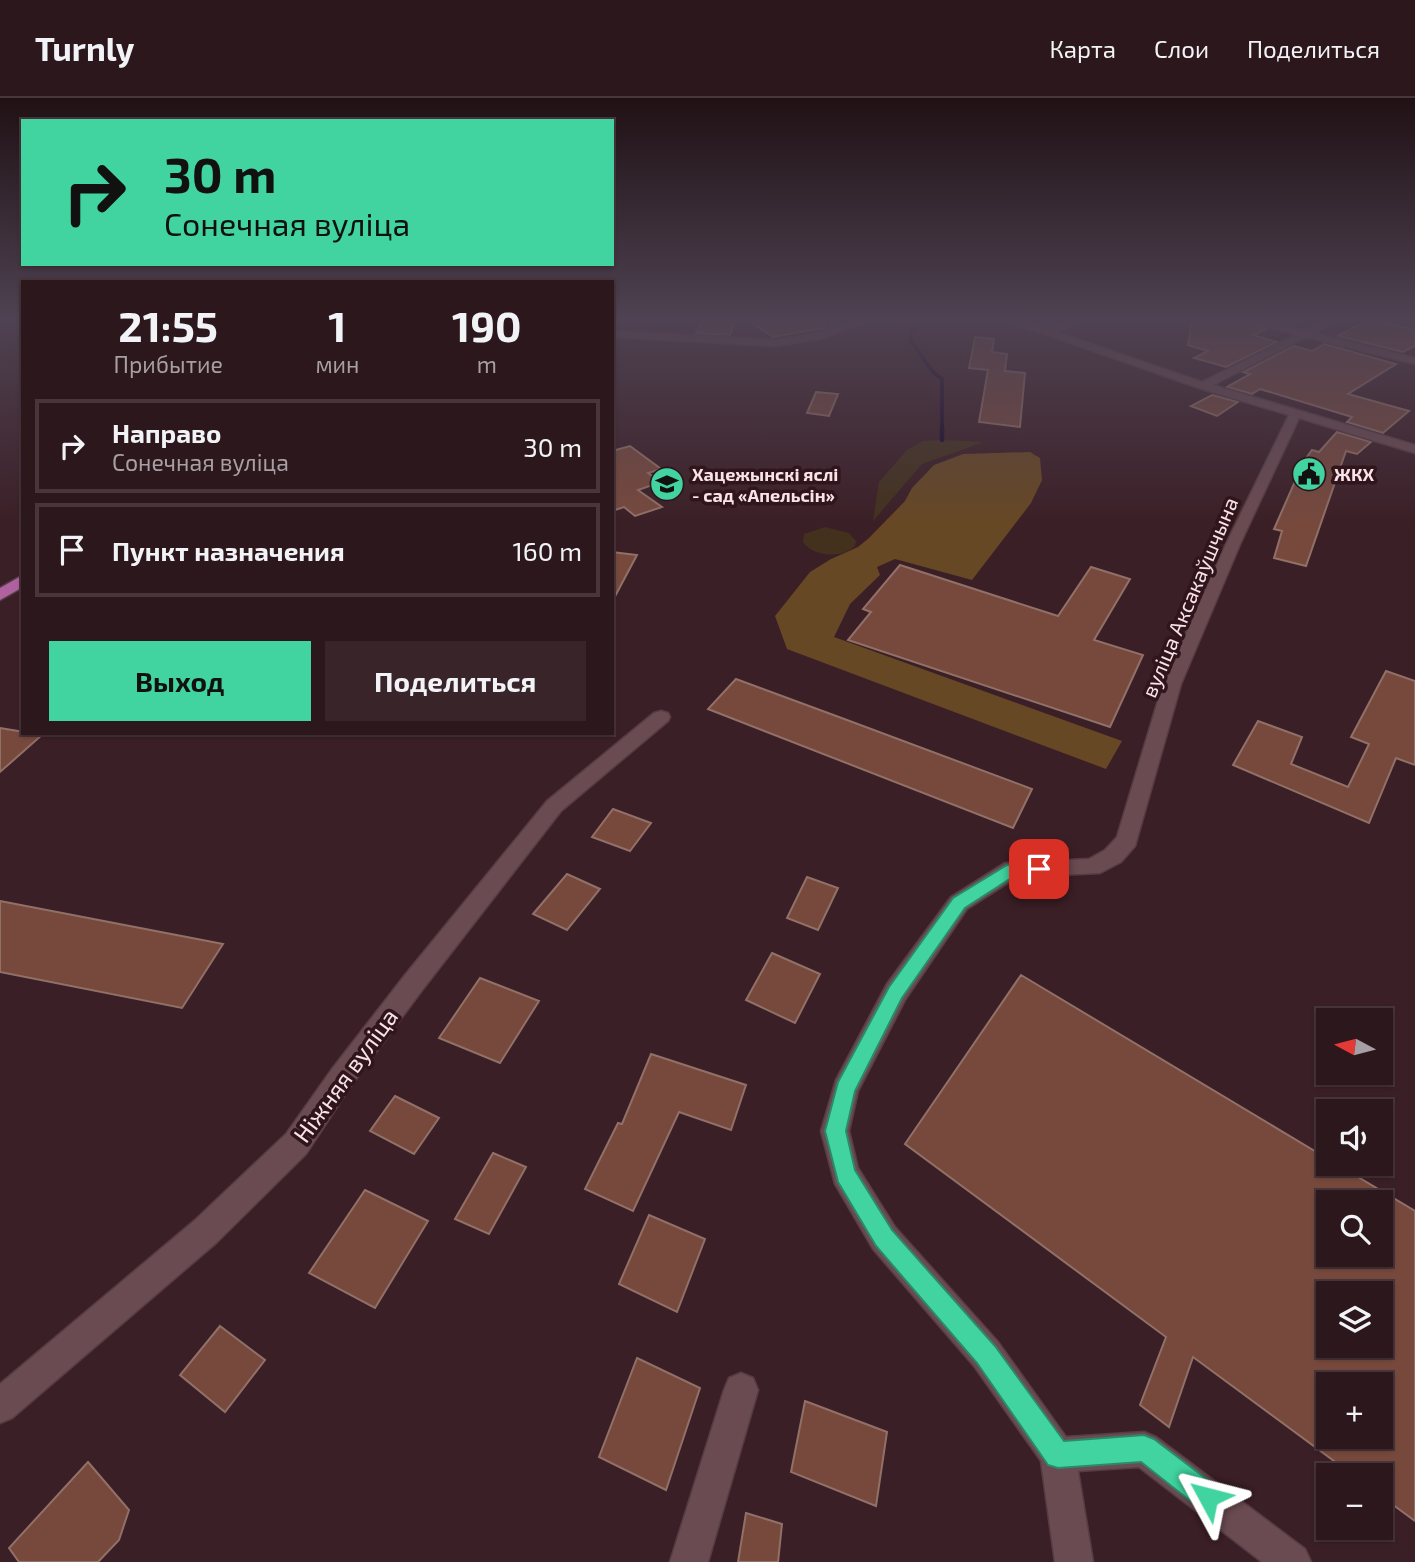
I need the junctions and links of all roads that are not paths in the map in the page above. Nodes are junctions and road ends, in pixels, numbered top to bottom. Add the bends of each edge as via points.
1 (1207, 387) edge
2 (1295, 414) junction
3 (1415, 449) edge
4 (21, 581) edge
5 (0, 595) edge
6 (661, 717) dead end
7 (741, 1390) dead end
8 (0, 1406) edge
9 (1058, 1455) junction
10 (689, 1562) edge
11 (1074, 1562) edge
12 (1292, 1562) edge

1 - 2 street
2 - 3 street
2 - 9 street, вуліца Аксакаўшчына via 1172,684 1127,840 1113,856 1092,867 1013,869 959,903 896,992 845,1089 835,1131 845,1174 884,1238 986,1354
4 - 5 main road
6 - 8 street, Ніжняя вуліца via 554,806 341,1078 296,1144 205,1232
7 - 10 street
9 - 11 street
9 - 12 street via 1144,1448

